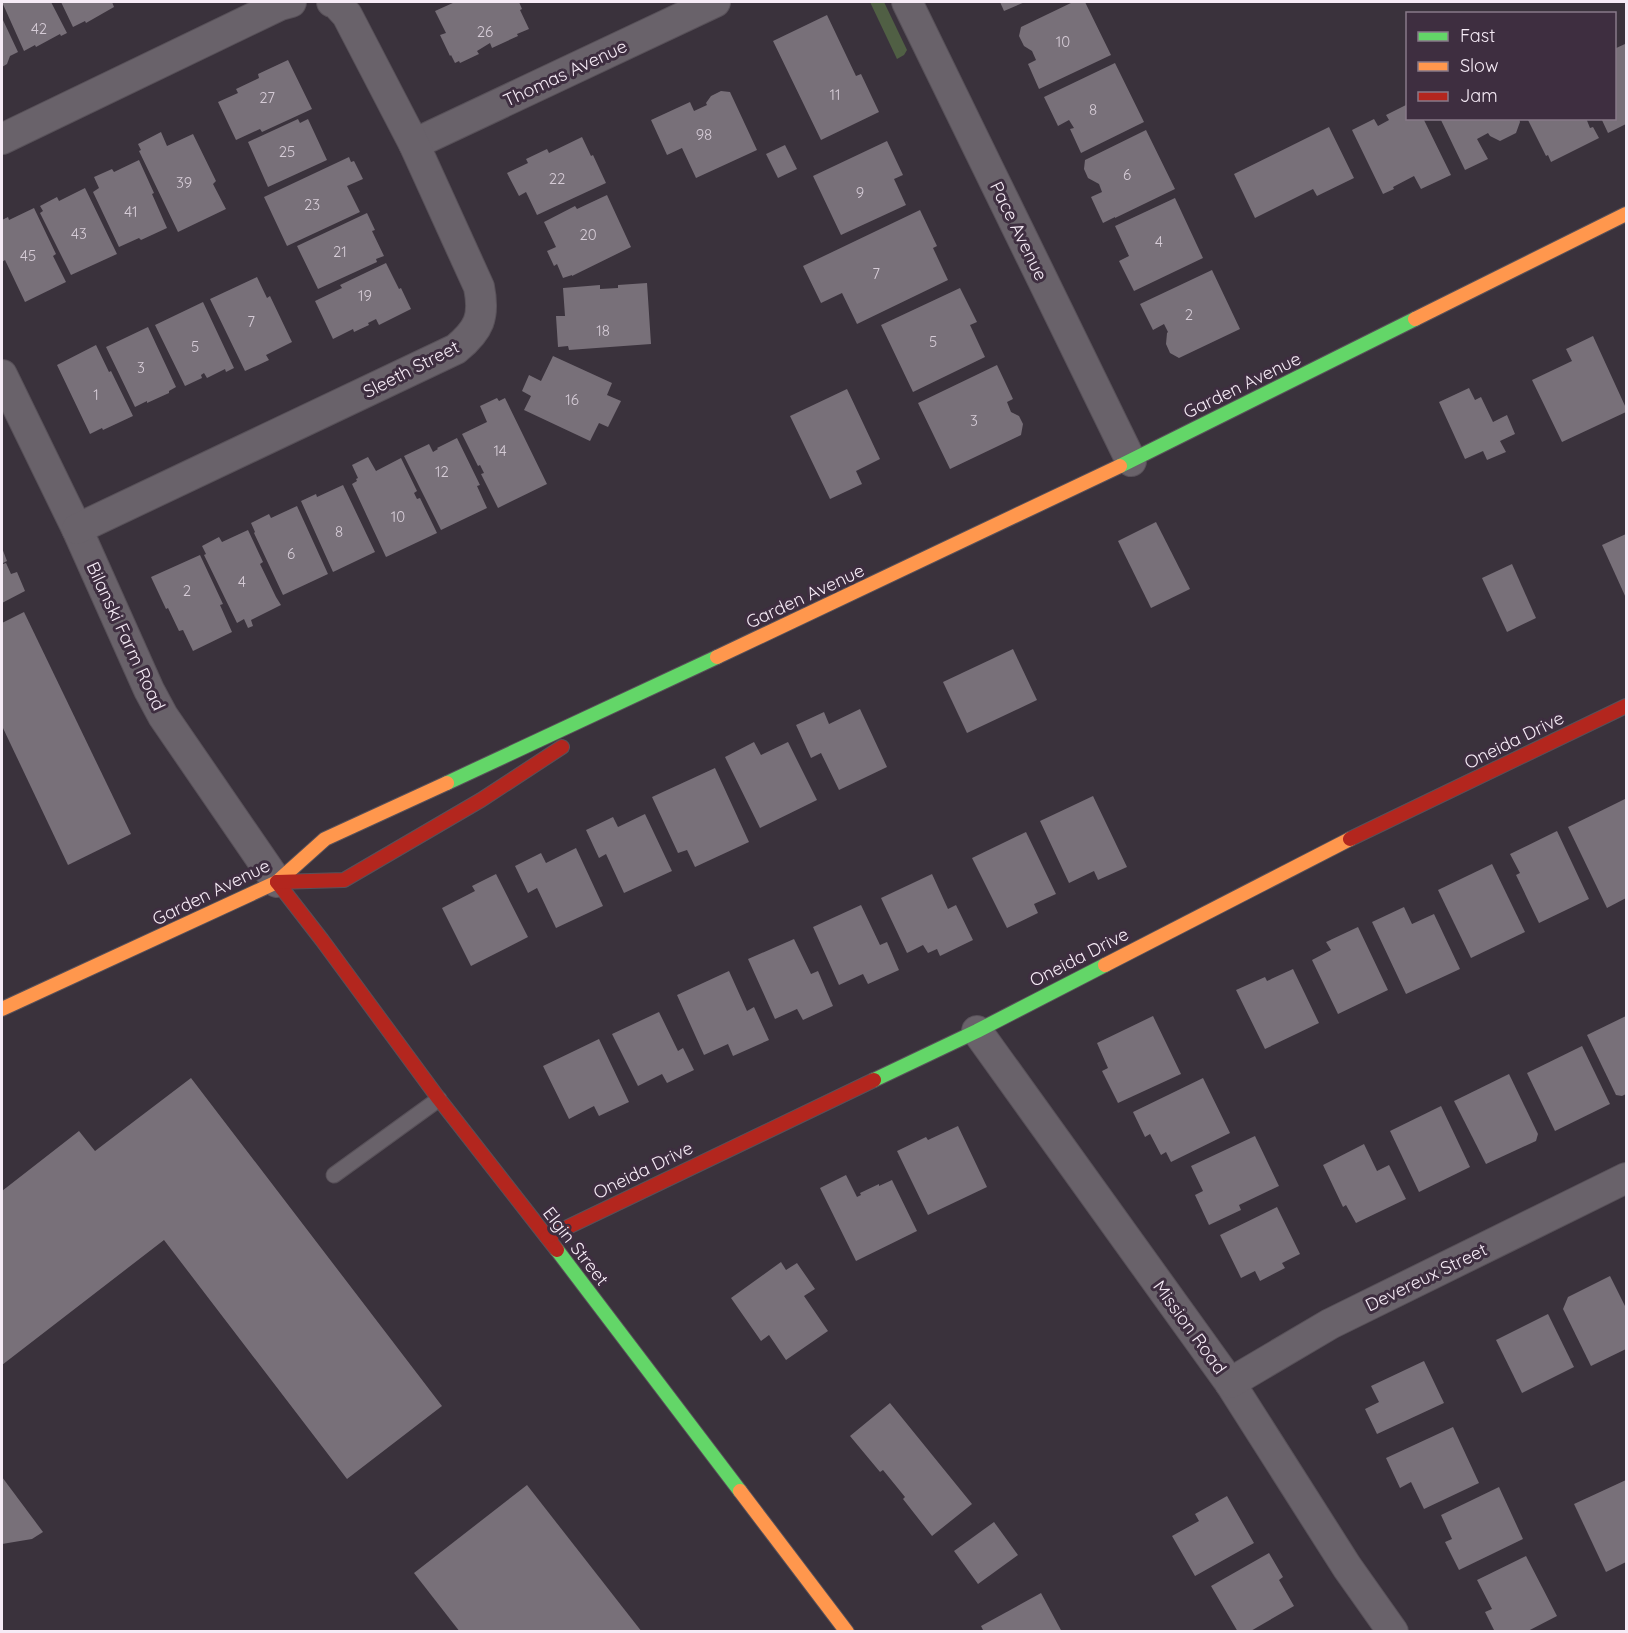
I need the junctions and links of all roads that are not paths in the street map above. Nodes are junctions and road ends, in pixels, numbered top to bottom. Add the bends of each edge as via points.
1 (291, 2) edge
2 (332, 2) edge
3 (715, 2) edge
4 (907, 2) edge
5 (2, 139) edge
6 (414, 144) junction
7 (1626, 214) edge
8 (2, 375) edge
9 (1131, 460) junction
10 (77, 529) junction
11 (627, 700) junction
12 (1626, 706) edge
13 (277, 882) junction
14 (2, 1009) edge
15 (976, 1030) junction
16 (439, 1099) junction
17 (334, 1175) dead end
18 (1626, 1178) edge
19 (547, 1237) junction
20 (1230, 1383) junction
21 (848, 1632) edge
22 (1393, 1632) edge

1 - 5 street
2 - 6 street, Sleeth Street via 347,15
3 - 6 street, Thomas Avenue
4 - 9 street, Pace Avenue
6 - 10 street, Sleeth Street via 479,287 479,324 469,338 456,349
7 - 9 street, Garden Avenue
8 - 10 street, Bilanski Farm Road
9 - 11 street, Garden Avenue
10 - 13 street, Bilanski Farm Road via 149,690
11 - 13 street, Garden Avenue via 325,839
11 - 13 street via 481,800 344,879
12 - 15 street, Oneida Drive via 1335,846
13 - 14 street, Garden Avenue
13 - 16 street, Elgin Street
15 - 19 street, Oneida Drive
15 - 20 street, Mission Road
16 - 17 lane
16 - 19 street, Elgin Street
18 - 20 street, Devereux Street via 1330,1324
19 - 21 street, Elgin Street
20 - 22 street, Mission Road

